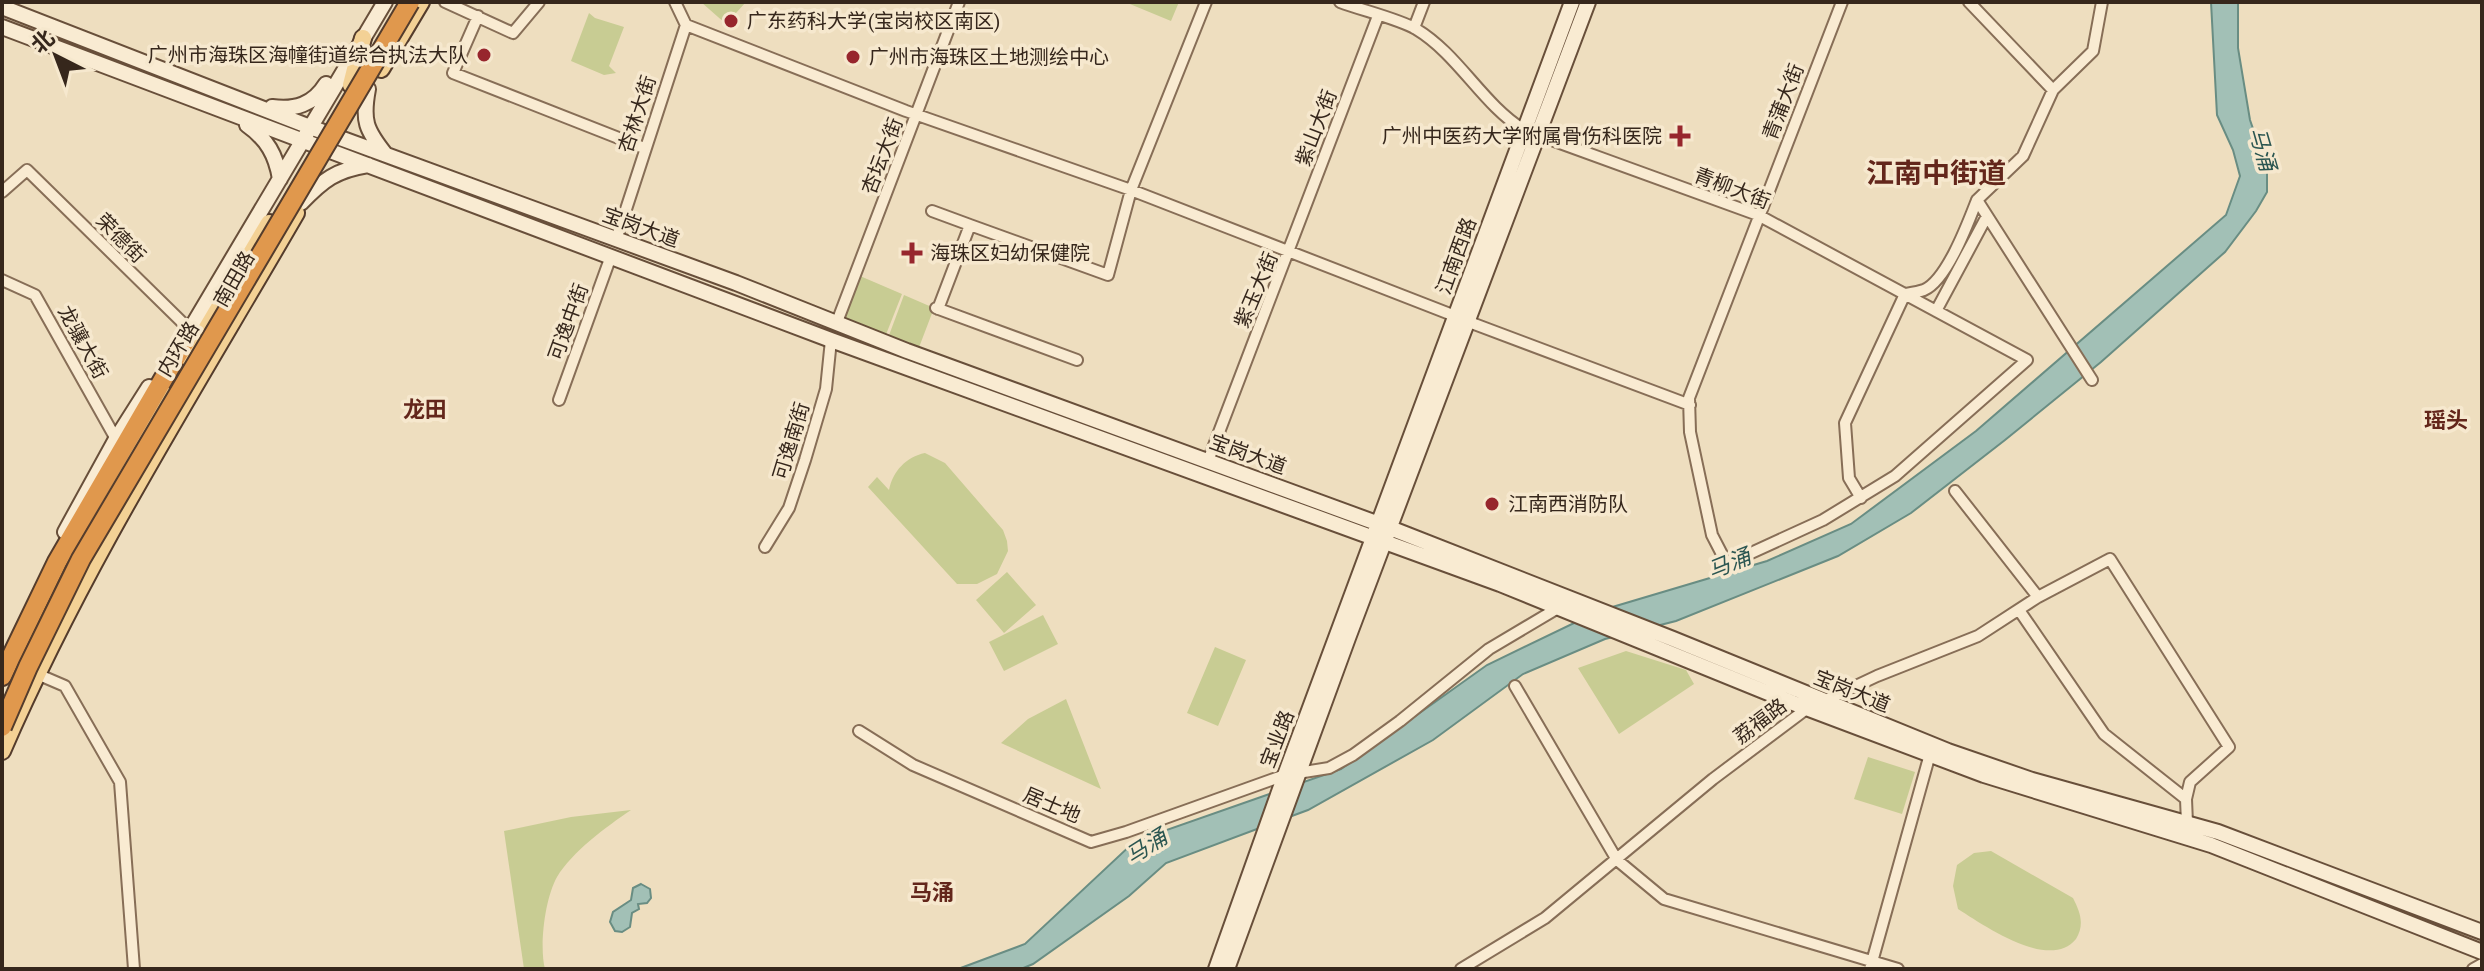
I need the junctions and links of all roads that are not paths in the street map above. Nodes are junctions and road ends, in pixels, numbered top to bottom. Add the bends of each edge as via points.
1 (376, 2) edge
2 (385, 2) edge
3 (400, 2) edge
4 (410, 2) edge
5 (421, 2) edge
6 (445, 2) edge
7 (539, 2) edge
8 (675, 2) edge
9 (959, 2) edge
10 (1206, 2) edge
11 (1340, 2) edge
12 (1424, 2) edge
13 (1572, 2) edge
14 (1588, 2) edge
15 (1842, 2) edge
16 (1969, 2) edge
17 (2102, 2) edge
18 (2, 7) edge
19 (478, 16) junction
20 (1378, 16) junction
21 (686, 25) junction
22 (2, 27) edge
23 (1414, 28) junction
24 (363, 38) junction
25 (331, 75) junction
26 (351, 85) junction
27 (368, 89) junction
28 (2053, 90) junction
29 (248, 102) junction
30 (230, 114) junction
31 (917, 115) junction
32 (1531, 133) junction
33 (320, 139) junction
34 (644, 148) junction
35 (386, 155) junction
36 (368, 165) junction
37 (280, 179) junction
38 (1131, 190) junction
39 (2, 192) edge
40 (1977, 200) junction
41 (301, 203) junction
42 (932, 211) dead end
43 (1758, 215) junction
44 (1987, 216) junction
45 (970, 225) junction
46 (258, 228) junction
47 (616, 240) junction
48 (1288, 251) junction
49 (611, 256) junction
50 (2, 280) edge
51 (1905, 294) junction
52 (212, 308) junction
53 (1936, 311) junction
54 (1462, 319) junction
55 (837, 322) junction
56 (188, 336) junction
57 (831, 340) junction
58 (1077, 360) dead end
59 (2092, 380) dead end
60 (559, 400) dead end
61 (1690, 405) junction
62 (116, 439) junction
63 (1208, 461) junction
64 (1955, 491) dead end
65 (1861, 498) junction
66 (1381, 533) junction
67 (79, 547) junction
68 (765, 547) dead end
69 (96, 556) junction
70 (1501, 579) junction
71 (53, 597) junction
72 (2038, 597) junction
73 (69, 606) junction
74 (1558, 608) junction
75 (2019, 610) junction
76 (2, 662) edge
77 (37, 674) junction
78 (2, 676) edge
79 (1515, 686) dead end
80 (1823, 702) junction
81 (2, 703) edge
82 (1807, 707) junction
83 (2, 727) edge
84 (859, 731) dead end
85 (2, 751) edge
86 (1930, 754) junction
87 (1293, 776) junction
88 (2186, 799) junction
89 (2187, 823) junction
90 (1270, 835) junction
91 (1617, 860) junction
92 (2482, 932) edge
93 (2482, 952) edge
94 (2482, 964) edge
95 (1871, 965) edge
96 (134, 969) edge
97 (1216, 969) edge
98 (1227, 969) edge
99 (1461, 969) edge
100 (1898, 969) edge
101 (2473, 969) edge

1 - 25 main road
2 - 24 main road
3 - 26 main road, 南田路
3 - 81 highway, 内环路 via 93,518
4 - 83 highway, 内环路, bridge via 87,549
5 - 27 main road, 南田路
6 - 19 street
7 - 19 street via 513,33
8 - 21 street
9 - 31 street, 杏坛大街
10 - 38 street
11 - 20 street
12 - 23 street
13 - 32 main road
14 - 32 main road
15 - 43 street, 青蒲大街
16 - 28 street
17 - 28 street via 2093,51
18 - 29 main road, 宝岗大道
19 - 34 street via 453,73
20 - 23 street
20 - 48 street, 紫山大街
21 - 31 street
21 - 34 street, 杏林大街
22 - 30 main road, 宝岗大道
23 - 32 street via 1502,114
24 - 25 main road
24 - 26 main road
24 - 33 main road
25 - 29 main road via 317,97 300,106
26 - 33 main road, 南田路
27 - 33 main road, 南田路
27 - 35 main road via 364,119
28 - 40 street via 2023,156
29 - 33 main road, 宝岗大道
30 - 33 main road, 宝岗大道
30 - 37 main road via 268,144
31 - 38 street
31 - 55 street, 杏坛大街
32 - 43 street, 青柳大街
32 - 54 main road, 江南西路
33 - 35 main road, 宝岗大道
33 - 36 main road, 宝岗大道
33 - 37 main road
33 - 41 main road, 南田路
33 - 46 main road, 南田路
34 - 47 street, 杏林大街
35 - 47 main road, 宝岗大道
36 - 41 main road via 328,178
36 - 49 main road, 宝岗大道
37 - 46 main road
38 - 45 street via 1108,275
38 - 48 street
39 - 56 street, 荣德街 via 27,170
40 - 44 street
40 - 51 street via 1939,277 1926,290
41 - 69 main road, 南田路
42 - 45 street
43 - 51 street, 青柳大街
43 - 61 street, 青蒲大街 via 1699,367
44 - 53 street
44 - 59 street
45 - 58 street via 937,308
46 - 52 main road
46 - 52 main road, 南田路 via 251,253
47 - 55 main road, 宝岗大道
48 - 54 street, 紫玉大街
48 - 63 street, 紫玉大街
49 - 57 main road, 宝岗大道
49 - 60 street, 可逸中街
50 - 62 street, 龙骧大街 via 35,295
51 - 53 street, 青柳大街
51 - 65 street via 1845,423 1849,478
52 - 56 main road
52 - 67 main road, 南田路
53 - 65 street, 青柳大街 via 2027,360 1895,476
54 - 61 street, 紫玉大街
54 - 66 main road, 江南西路
55 - 57 main road
55 - 63 main road, 宝岗大道
56 - 62 main road
56 - 78 highway via 40,595
57 - 66 main road, 宝岗大道
57 - 68 street, 可逸南街 via 826,389 805,460 789,508
61 - 65 street, 青蒲大街 via 1690,432 1712,535 1727,564
62 - 76 main road
63 - 66 main road, 宝岗大道
64 - 72 street
66 - 70 main road, 宝岗大道
66 - 87 main road, 宝业路
67 - 69 main road
67 - 71 main road, 南田路
69 - 73 main road, 南田路
70 - 74 main road, 宝岗大道
70 - 80 main road, 宝岗大道 via 1673,639
71 - 73 main road
71 - 81 main road, 南田路
72 - 75 street, 荔福路
72 - 88 street, 荔福路 via 2110,559 2229,747 2190,782
73 - 77 main road, 南田路
74 - 82 main road, 宝岗大道
74 - 87 street, 居士地 via 1489,649 1353,755 1329,768
75 - 80 street, 荔福路 via 1978,636
75 - 88 street via 2104,734
77 - 85 main road, 南田路
77 - 96 street via 65,686 120,782
79 - 91 street
80 - 82 street, 荔福路
80 - 89 main road, 宝岗大道 via 1993,767
82 - 86 main road, 宝岗大道
82 - 91 street, 荔福路
84 - 87 street, 居士地 via 913,765 1091,842
86 - 93 main road, 宝岗大道 via 2043,795 2211,845
86 - 95 street
87 - 90 main road, 宝业路
88 - 89 street
89 - 92 main road, 宝岗大道
90 - 97 main road, 宝业路
90 - 98 main road, 宝业路
91 - 95 street via 1664,899
91 - 99 street, 荔福路 via 1545,918
94 - 101 street
95 - 100 street

